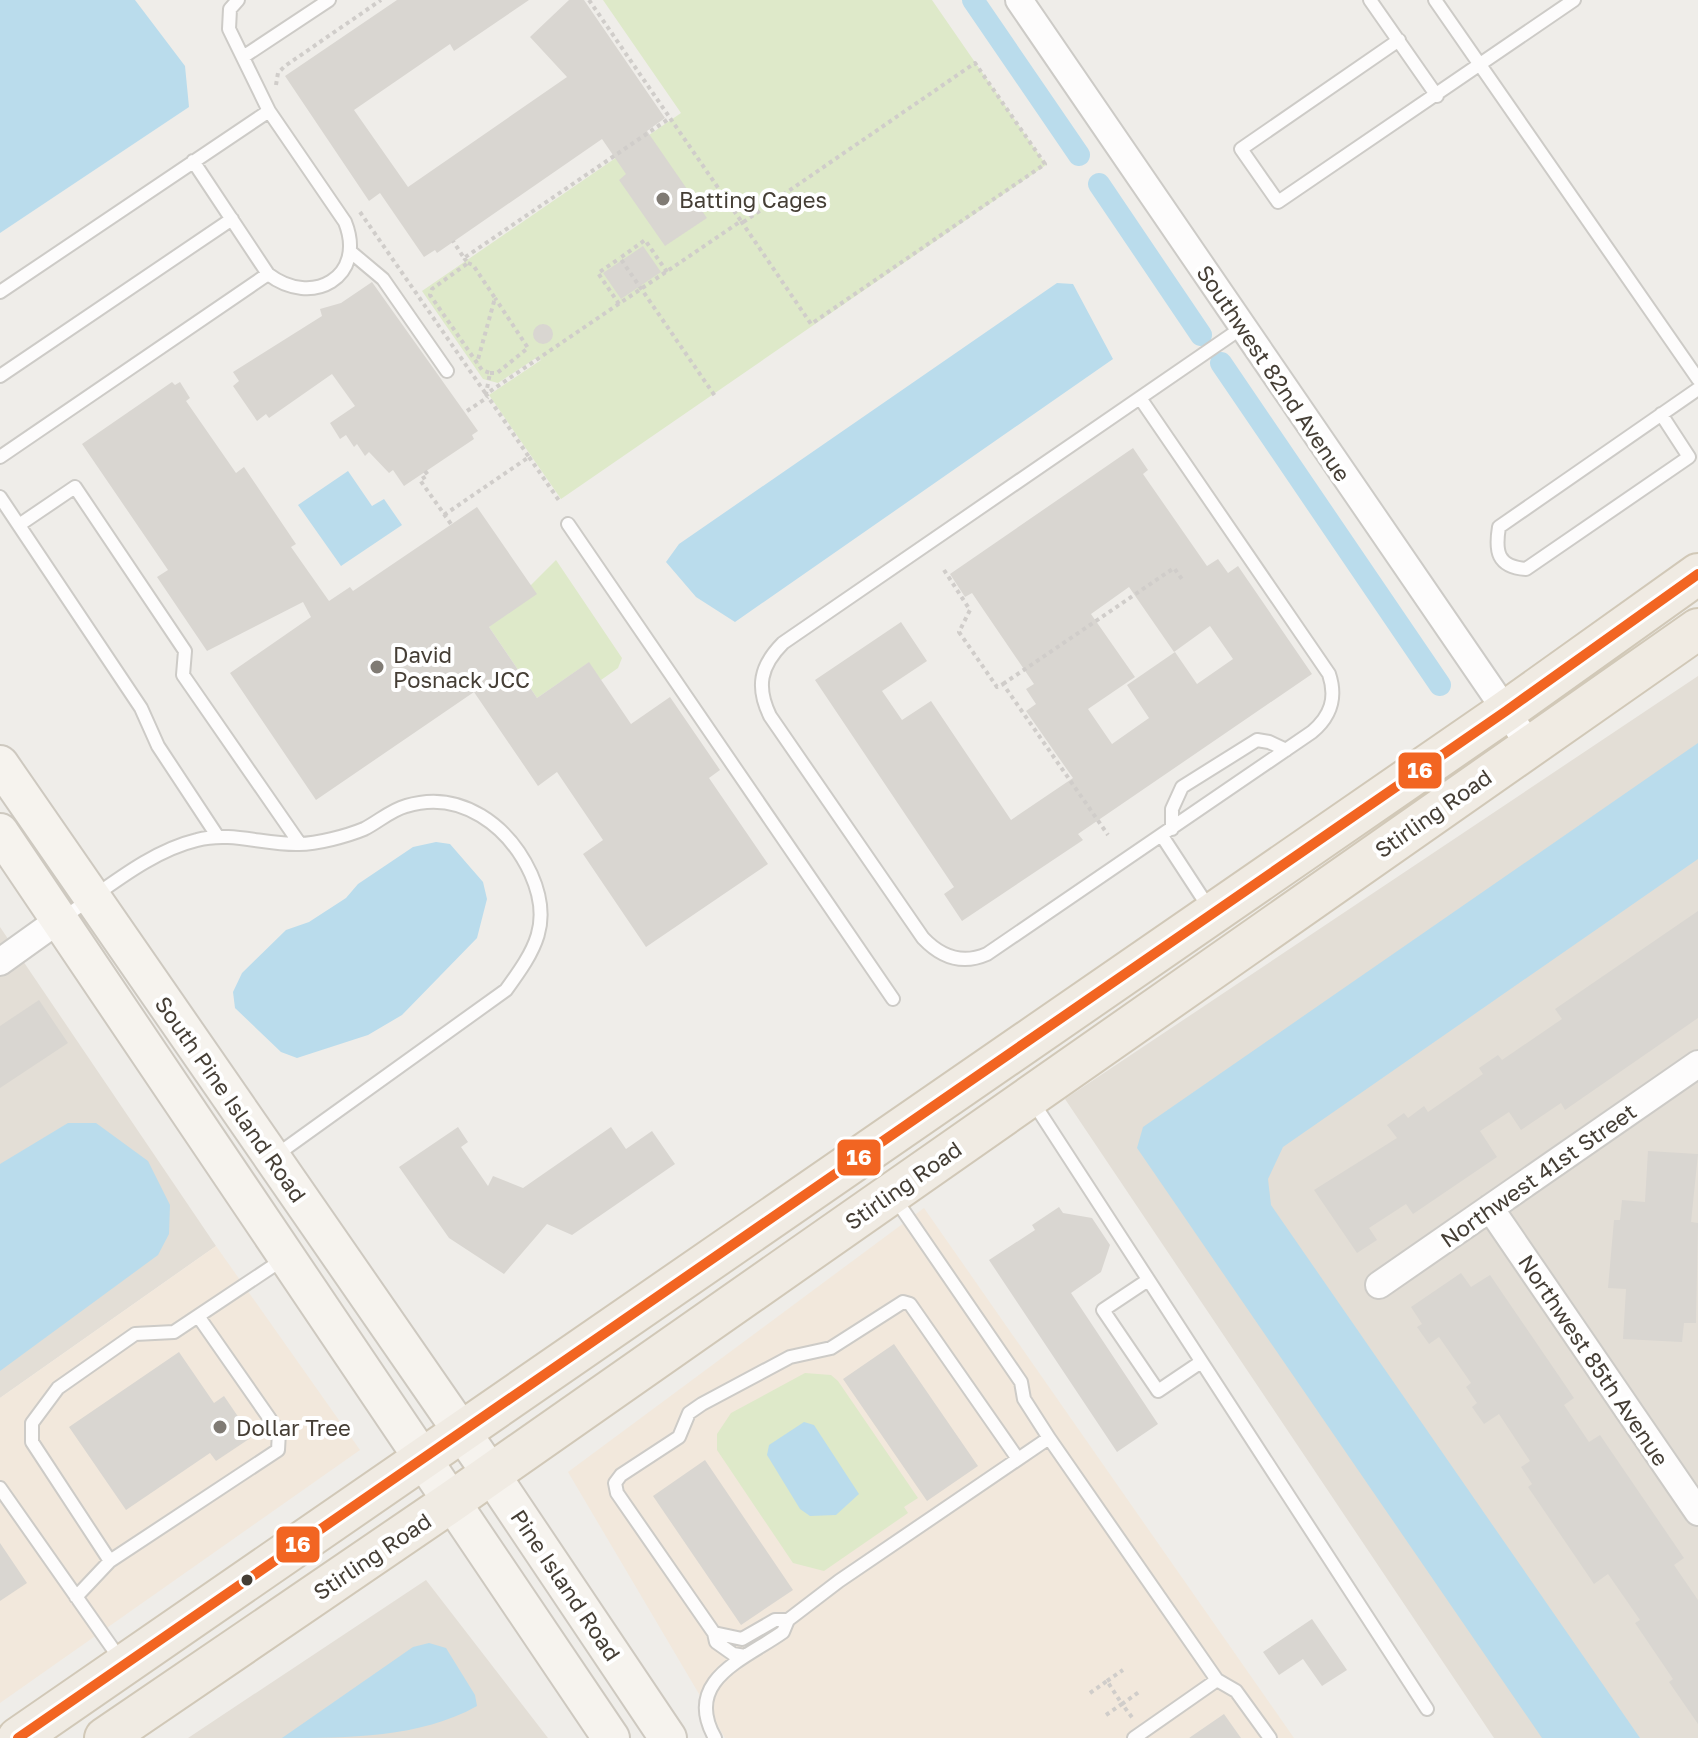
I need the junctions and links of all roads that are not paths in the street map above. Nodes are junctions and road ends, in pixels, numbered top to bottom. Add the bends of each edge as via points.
1 (238, 0) edge
2 (329, 0) edge
3 (1019, 0) edge
4 (1370, 0) edge
5 (1435, 0) edge
6 (1574, 0) edge
7 (1399, 40) junction
8 (243, 57) junction
9 (1481, 66) junction
10 (1437, 96) junction
11 (269, 111) junction
12 (193, 161) junction
13 (232, 219) junction
14 (352, 253) junction
15 (268, 274) junction
16 (0, 292) edge
17 (1243, 327) junction
18 (447, 371) dead end
19 (0, 376) edge
20 (1698, 379) edge
21 (1698, 389) edge
22 (1140, 398) junction
23 (1661, 414) junction
24 (0, 457) edge
25 (0, 497) edge
26 (568, 524) dead end
27 (19, 525) junction
28 (1698, 574) edge
29 (1698, 629) edge
30 (1506, 711) junction
31 (1530, 746) junction
32 (1286, 750) junction
33 (0, 764) edge
34 (0, 832) edge
35 (1167, 833) junction
36 (218, 837) junction
37 (300, 844) junction
38 (93, 898) junction
39 (1213, 914) junction
40 (60, 919) junction
41 (0, 962) edge
42 (893, 999) dead end
43 (1003, 1059) junction
44 (1698, 1064) edge
45 (1029, 1096) junction
46 (272, 1158) junction
47 (891, 1193) junction
48 (1490, 1208) junction
49 (285, 1258) junction
50 (1148, 1280) junction
51 (1379, 1285) dead end
52 (198, 1316) junction
53 (1201, 1362) junction
54 (462, 1433) junction
55 (1049, 1438) junction
56 (423, 1459) junction
57 (1018, 1459) junction
58 (491, 1474) junction
59 (0, 1488) edge
60 (451, 1502) junction
61 (1698, 1512) edge
62 (110, 1561) junction
63 (76, 1597) junction
64 (788, 1620) junction
65 (714, 1633) junction
66 (745, 1656) junction
67 (124, 1665) junction
68 (1217, 1680) junction
69 (1427, 1709) dead end
70 (1136, 1732) edge
71 (18, 1738) edge
72 (105, 1738) edge
73 (611, 1738) edge
74 (668, 1738) edge
75 (715, 1738) edge
76 (1270, 1738) edge

1 - 8 lane via 230,9 229,29
2 - 8 lane
3 - 17 street, Southwest 82nd Avenue
4 - 7 lane
5 - 9 lane
6 - 9 lane
7 - 10 lane
7 - 10 lane via 1241,149 1248,160 1278,202
8 - 11 lane
9 - 10 lane
9 - 20 lane
11 - 12 lane
11 - 14 lane via 345,222
12 - 13 lane
12 - 16 lane
13 - 15 lane
13 - 19 lane
14 - 15 lane via 335,279 309,290 295,290
14 - 18 lane via 383,279
15 - 24 lane
17 - 22 lane
17 - 30 street, Southwest 82nd Avenue
21 - 23 lane
22 - 32 lane via 1329,674 1329,712
22 - 35 lane via 783,643 765,665 761,691 770,716 923,938 944,955 969,960 987,954
23 - 23 lane via 1689,457 1526,569 1502,562 1495,549 1499,527
25 - 27 lane
26 - 42 lane
27 - 36 lane via 141,708 158,746
27 - 37 lane via 75,487 185,651 183,675
28 - 30 main road, Stirling Road
29 - 31 main road, Stirling Road
30 - 31 street, Southwest 82nd Avenue
30 - 39 main road, Stirling Road
31 - 45 main road, Stirling Road
32 - 35 lane
32 - 35 lane via 1257,740 1182,787
33 - 38 main road, South Pine Island Road
34 - 40 main road, South Pine Island Road
35 - 39 lane
36 - 37 lane
36 - 38 lane via 195,840 162,855
37 - 46 lane via 361,830 405,806 445,800 486,816 522,854 540,895 540,928 531,955 506,990
38 - 40 lane
38 - 46 main road, South Pine Island Road
39 - 43 main road, Stirling Road
40 - 41 street
40 - 49 main road, South Pine Island Road
43 - 45 main road
43 - 54 main road, Stirling Road
44 - 48 street, Northwest 41st Street
45 - 47 main road, Stirling Road
45 - 50 lane
46 - 54 main road, South Pine Island Road
47 - 55 lane via 1021,1382 1024,1399
47 - 58 main road, Stirling Road
48 - 51 street, Northwest 41st Street
48 - 61 street, Northwest 85th Avenue
49 - 52 lane
49 - 56 main road, South Pine Island Road
50 - 53 lane
50 - 53 lane via 1103,1310 1158,1391
52 - 62 lane via 279,1432 278,1450
52 - 62 lane via 174,1332 135,1334 58,1388 32,1423 32,1442
53 - 69 lane
54 - 56 main road, Stirling Road
54 - 58 main road, Pine Island Road
55 - 57 lane
55 - 68 lane
56 - 60 main road
56 - 67 main road, Stirling Road
57 - 64 lane
57 - 65 lane via 910,1304 903,1302 831,1348 790,1357 702,1404 689,1413 679,1437 615,1483
58 - 60 main road, Stirling Road
58 - 74 main road, Pine Island Road
59 - 63 lane
60 - 72 main road, Stirling Road
60 - 73 main road
62 - 63 lane
63 - 67 lane
64 - 65 lane via 775,1620 742,1639
64 - 66 lane via 783,1632
65 - 66 lane via 724,1648
66 - 75 lane via 719,1676 706,1699 704,1709
67 - 71 main road, Stirling Road
68 - 70 lane
68 - 76 lane via 1236,1691

